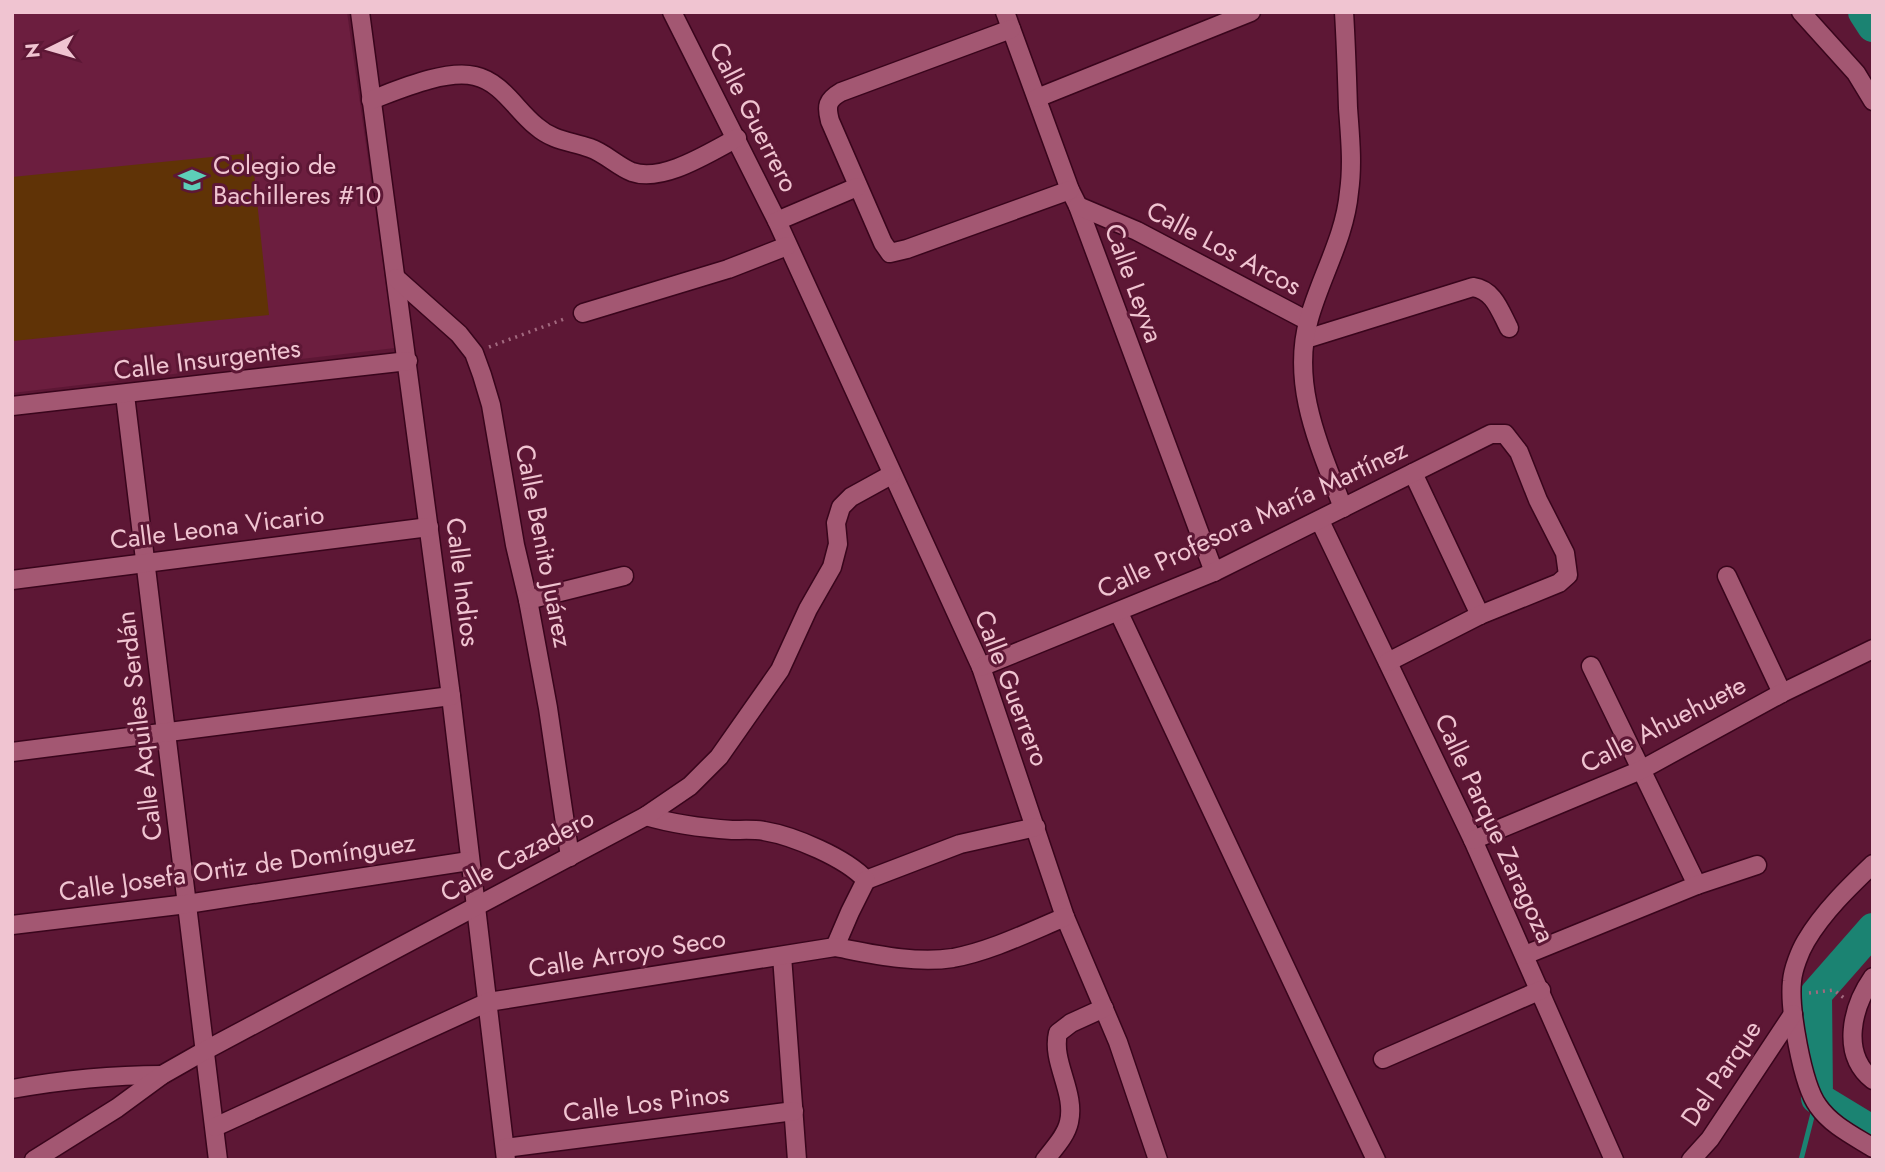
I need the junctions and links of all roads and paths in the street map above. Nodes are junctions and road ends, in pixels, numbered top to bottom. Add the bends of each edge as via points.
1 (360, 12) edge
2 (672, 12) edge
3 (1251, 12) edge
4 (1344, 12) edge
5 (1801, 12) edge
6 (1008, 21) edge
7 (1037, 98) junction
8 (371, 100) junction
9 (1873, 100) edge
10 (737, 138) junction
11 (857, 187) junction
12 (1074, 198) junction
13 (777, 221) junction
14 (787, 246) junction
15 (396, 278) junction
16 (583, 313) joint
17 (1510, 328) dead end
18 (1307, 330) junction
19 (474, 353) junction
20 (408, 361) junction
21 (125, 395) junction
22 (12, 406) edge
23 (1413, 472) junction
24 (891, 475) junction
25 (1343, 508) junction
26 (1320, 521) junction
27 (429, 527) junction
28 (146, 562) junction
29 (1214, 572) junction
30 (624, 576) dead end
31 (1727, 576) dead end
32 (12, 580) edge
33 (528, 600) junction
34 (1119, 613) junction
35 (1480, 615) junction
36 (1873, 649) edge
37 (1388, 662) junction
38 (1591, 666) dead end
39 (981, 667) junction
40 (1782, 693) junction
41 (451, 696) junction
42 (165, 734) junction
43 (12, 752) edge
44 (1641, 770) junction
45 (646, 816) junction
46 (1036, 827) junction
47 (1473, 839) junction
48 (570, 857) junction
49 (469, 861) junction
50 (1873, 864) edge
51 (1757, 865) dead end
52 (866, 880) junction
53 (1697, 885) junction
54 (187, 904) junction
55 (477, 907) junction
56 (1065, 917) junction
57 (12, 925) edge
58 (835, 947) junction
59 (1525, 955) junction
60 (782, 956) junction
61 (1873, 977) edge
62 (1541, 990) junction
63 (1837, 992) dead end
64 (1804, 994) dead end
65 (488, 1002) junction
66 (1104, 1008) junction
67 (1793, 1014) junction
68 (206, 1050) junction
69 (1383, 1059) dead end
70 (162, 1075) junction
71 (1873, 1080) edge
72 (12, 1088) edge
73 (794, 1111) junction
74 (215, 1127) junction
75 (1873, 1148) edge
76 (505, 1154) edge
77 (34, 1160) edge
78 (218, 1160) edge
79 (797, 1160) edge
80 (1045, 1160) edge
81 (1158, 1160) edge
82 (1376, 1160) edge
83 (1614, 1160) edge
84 (1691, 1160) edge

1 - 8 street, Calle Indios
2 - 10 street, Calle Guerrero
3 - 7 street
4 - 18 street via 1349,195
5 - 9 street via 1856,73
6 - 7 street, Calle Leyva
6 - 11 street via 829,101 830,121
7 - 12 street, Calle Leyva
8 - 10 street via 421,82 459,74 475,76 495,86 548,135 593,149 640,174 661,173
8 - 15 street, Calle Indios
10 - 13 street, Calle Guerrero
11 - 12 street via 891,253
11 - 13 street
12 - 18 street, Calle Los Arcos
12 - 29 street, Calle Leyva
13 - 14 street, Calle Guerrero
14 - 16 street
14 - 24 street, Calle Guerrero
15 - 19 street, Calle Benito Juárez via 449,323
15 - 20 street, Calle Indios
16 - 19 path
17 - 18 street via 1493,298 1473,287
18 - 25 street via 1302,362 1306,396
19 - 33 street, Calle Benito Juárez via 491,405
20 - 21 street, Calle Insurgentes
20 - 27 street, Calle Indios
21 - 22 street, Calle Insurgentes
21 - 28 street, Calle Aquiles Serdán
23 - 25 street, Calle Profesora María Martínez
23 - 35 street
23 - 35 street, Calle Profesora María Martínez via 1491,434 1505,434 1519,452 1565,553 1568,575 1531,596
24 - 39 street, Calle Guerrero
24 - 45 street, Calle Cazadero via 851,497 841,508 832,567 780,670 719,757 690,786
25 - 26 street, Calle Profesora María Martínez
26 - 29 street, Calle Profesora María Martínez
26 - 37 street, Calle Parque Zaragoza
27 - 28 street, Calle Leona Vicario
27 - 41 street, Calle Indios
28 - 32 street, Calle Leona Vicario
28 - 42 street, Calle Aquiles Serdán
29 - 34 street, Calle Profesora María Martínez
30 - 33 street
31 - 40 street
33 - 48 street, Calle Benito Juárez
34 - 39 street, Calle Profesora María Martínez
34 - 82 street
35 - 37 street
36 - 40 street, Calle Ahuehuete
37 - 47 street, Calle Parque Zaragoza
38 - 44 street
39 - 46 street, Calle Guerrero
40 - 44 street, Calle Ahuehuete
41 - 42 street
41 - 49 street, Calle Indios
42 - 43 street
42 - 54 street, Calle Aquiles Serdán
44 - 47 street, Calle Ahuehuete
44 - 53 street
45 - 48 street, Calle Cazadero
45 - 52 street via 775,834 832,856
46 - 52 street via 933,853
46 - 56 street, Calle Guerrero
47 - 59 street, Calle Parque Zaragoza
48 - 55 street, Calle Cazadero
49 - 54 street, Calle Josefa Ortiz de Domínguez
49 - 55 street, Calle Indios
50 - 67 street via 1805,941 1792,980
51 - 53 street
52 - 58 street
53 - 59 street
54 - 57 street, Calle Josefa Ortiz de Domínguez
54 - 68 street, Calle Aquiles Serdán
55 - 65 street, Calle Indios
55 - 68 street, Calle Cazadero
56 - 58 street, Calle Arroyo Seco via 950,958 891,957
56 - 66 street, Calle Guerrero
58 - 60 street, Calle Arroyo Seco
59 - 62 street, Calle Parque Zaragoza
60 - 65 street, Calle Arroyo Seco
60 - 73 street
61 - 71 street via 1857,1011 1852,1038 1855,1057
62 - 69 street
62 - 83 street, Calle Parque Zaragoza
63 - 64 path
65 - 74 street, Calle Arroyo Seco
65 - 76 street, Calle Indios
66 - 80 street via 1058,1033 1070,1118
66 - 81 street, Calle Guerrero
67 - 75 street via 1816,1105 1831,1121
67 - 84 street, Del Parque via 1710,1139
68 - 70 street, Calle Cazadero
68 - 74 street, Calle Aquiles Serdán
70 - 72 street via 62,1080
70 - 77 street, Calle Cazadero
73 - 76 street, Calle Los Pinos
73 - 79 street
74 - 78 street, Calle Aquiles Serdán

